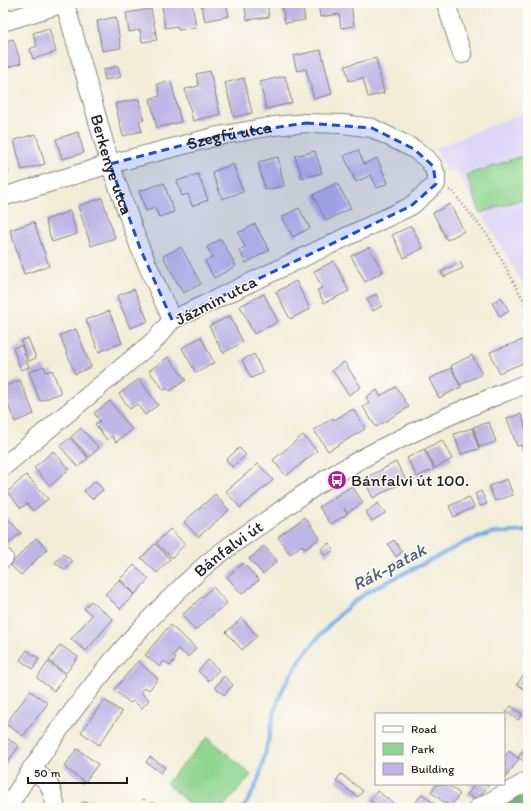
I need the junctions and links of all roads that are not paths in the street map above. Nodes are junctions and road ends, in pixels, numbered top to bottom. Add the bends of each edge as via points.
1 (65, 3) edge
2 (446, 3) edge
3 (3, 22) edge
4 (462, 54) dead end
5 (110, 164) junction
6 (436, 184) joint
7 (3, 197) edge
8 (172, 320) junction
9 (528, 383) edge
10 (3, 467) edge
11 (31, 769) junction
12 (528, 781) edge
13 (7, 808) edge
14 (56, 808) edge
15 (478, 808) edge

1 - 3 street
1 - 5 street, Berkenye utca
2 - 4 street
5 - 6 street, Szegfű utca via 218,136 274,126 306,123 343,124 372,128 414,149 433,166
5 - 7 street, Szegfű utca
5 - 8 street, Berkenye utca via 140,248
6 - 8 street, Jázmin utca via 411,206
8 - 10 street, Jázmin utca via 135,358
9 - 11 street, Bánfalvi út via 410,433 369,454 314,487 216,557 120,650 80,700
11 - 13 street, Bánfalvi út
11 - 14 street via 45,778 49,784
12 - 15 street

